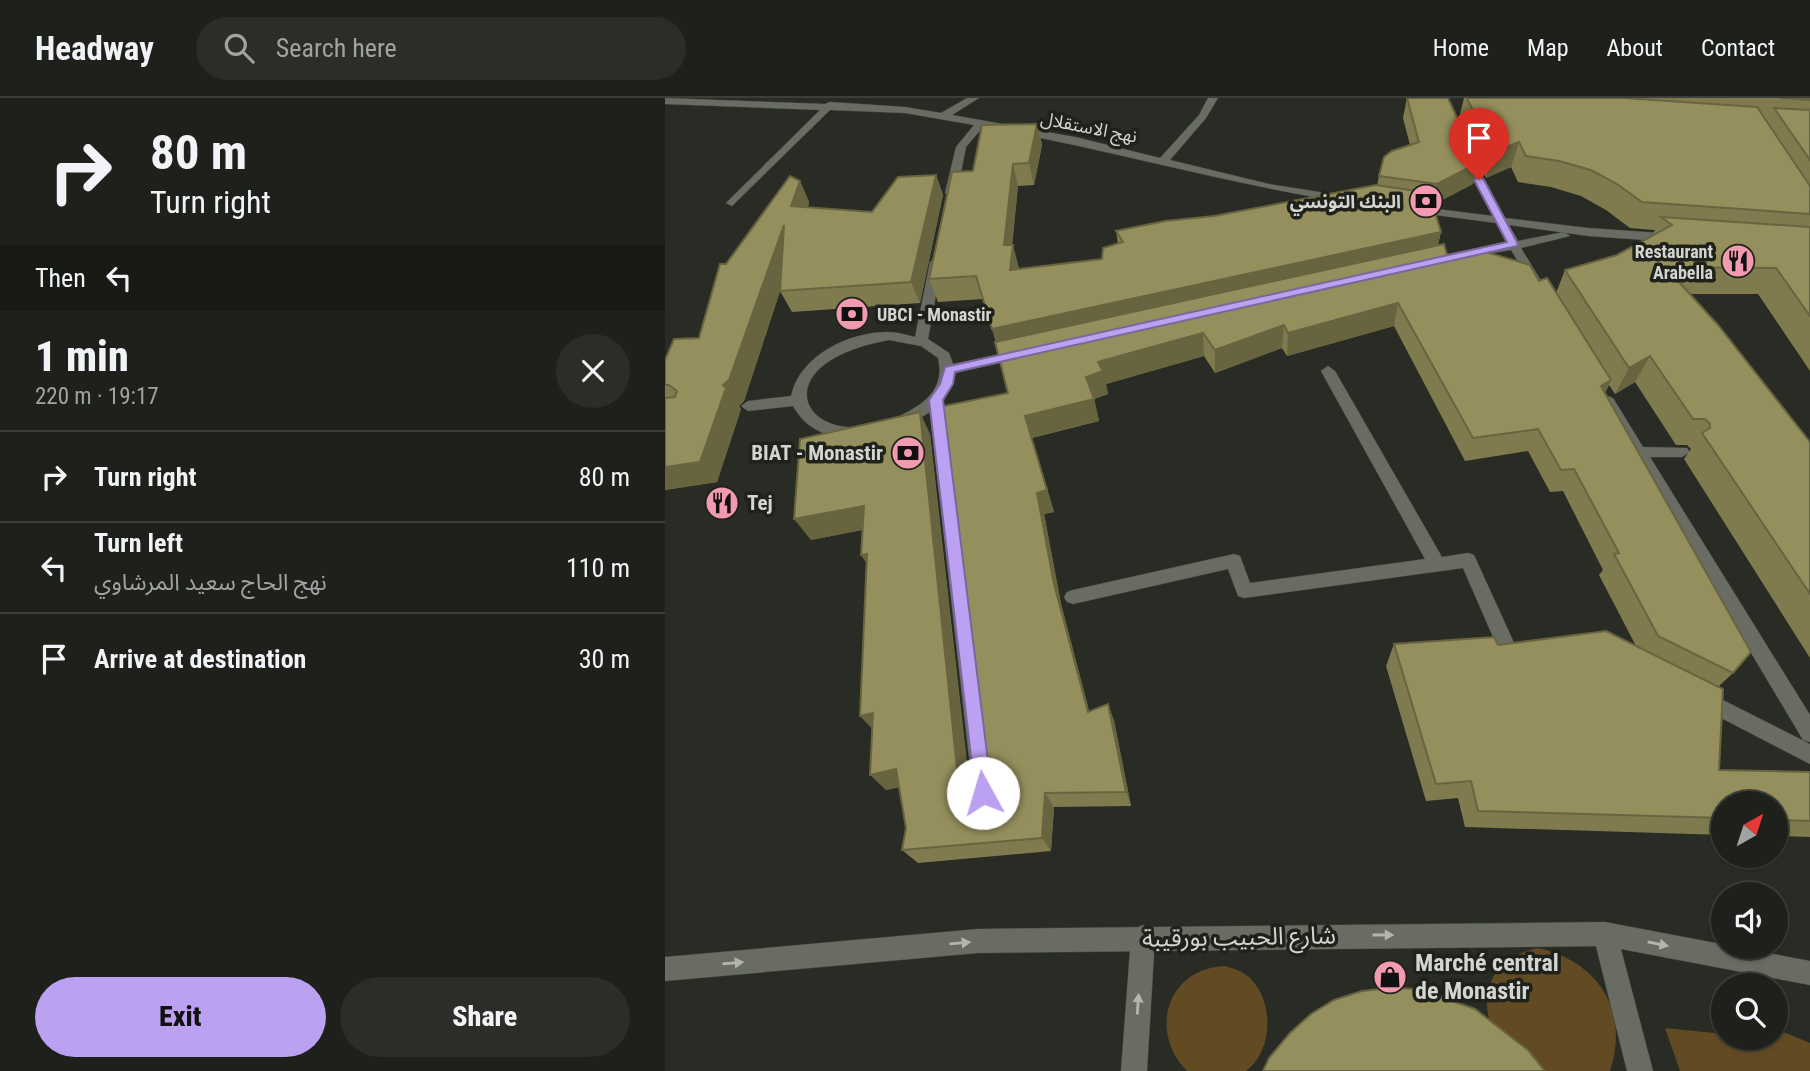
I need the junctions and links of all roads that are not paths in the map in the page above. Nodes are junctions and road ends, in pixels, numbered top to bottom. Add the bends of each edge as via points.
1 (974, 98) edge
2 (1213, 98) edge
3 (665, 102) edge
4 (830, 105) junction
5 (944, 116) junction
6 (980, 124) junction
7 (1459, 139) edge
8 (1164, 160) junction
9 (1356, 201) edge
10 (732, 203) dead end
11 (1395, 206) edge
12 (947, 210) edge
13 (1502, 222) junction
14 (1588, 232) junction
15 (1685, 239) edge
16 (1513, 244) junction
17 (939, 247) edge
18 (1446, 259) edge
19 (1548, 302) edge
20 (921, 341) junction
21 (1030, 352) edge
22 (949, 370) junction
23 (1328, 370) dead end
24 (1597, 382) edge
25 (798, 400) junction
26 (936, 400) junction
27 (748, 406) dead end
28 (1639, 452) junction
29 (1682, 452) dead end
30 (1437, 564) junction
31 (1073, 597) dead end
32 (1536, 649) edge
33 (1686, 691) edge
34 (1810, 733) edge
35 (1810, 754) edge
36 (983, 793) edge
37 (1605, 934) junction
38 (1143, 937) junction
39 (665, 969) edge
40 (1810, 973) edge
41 (1133, 1071) edge
42 (1640, 1071) edge

1 - 5 street
2 - 8 street
3 - 4 street, نهج الاستقلال
4 - 5 street, نهج الاستقلال
4 - 10 street
5 - 6 street, نهج الاستقلال
6 - 8 street, نهج الاستقلال
6 - 12 street via 961,147
7 - 13 street
8 - 9 street, نهج الاستقلال via 1269,187
11 - 13 street
13 - 14 street
13 - 16 street
14 - 15 street
14 - 16 street
16 - 18 street
16 - 19 street
17 - 20 street
20 - 22 street via 944,355
20 - 25 street via 889,336 841,348 805,375
21 - 22 street
22 - 26 street via 947,384
23 - 30 street
24 - 28 street
25 - 26 street via 808,420 847,433 897,425
25 - 27 street
26 - 36 street
28 - 29 street
28 - 34 street
30 - 31 street via 1244,591 1234,561
30 - 32 street via 1468,560 1510,654
33 - 35 street
38 -> 37 street, شارع الحبيب بورقيبة
37 -> 40 street, شارع الحبيب بورقيبة
37 - 42 street
39 -> 38 street, شارع الحبيب بورقيبة via 978,941
41 -> 38 street

